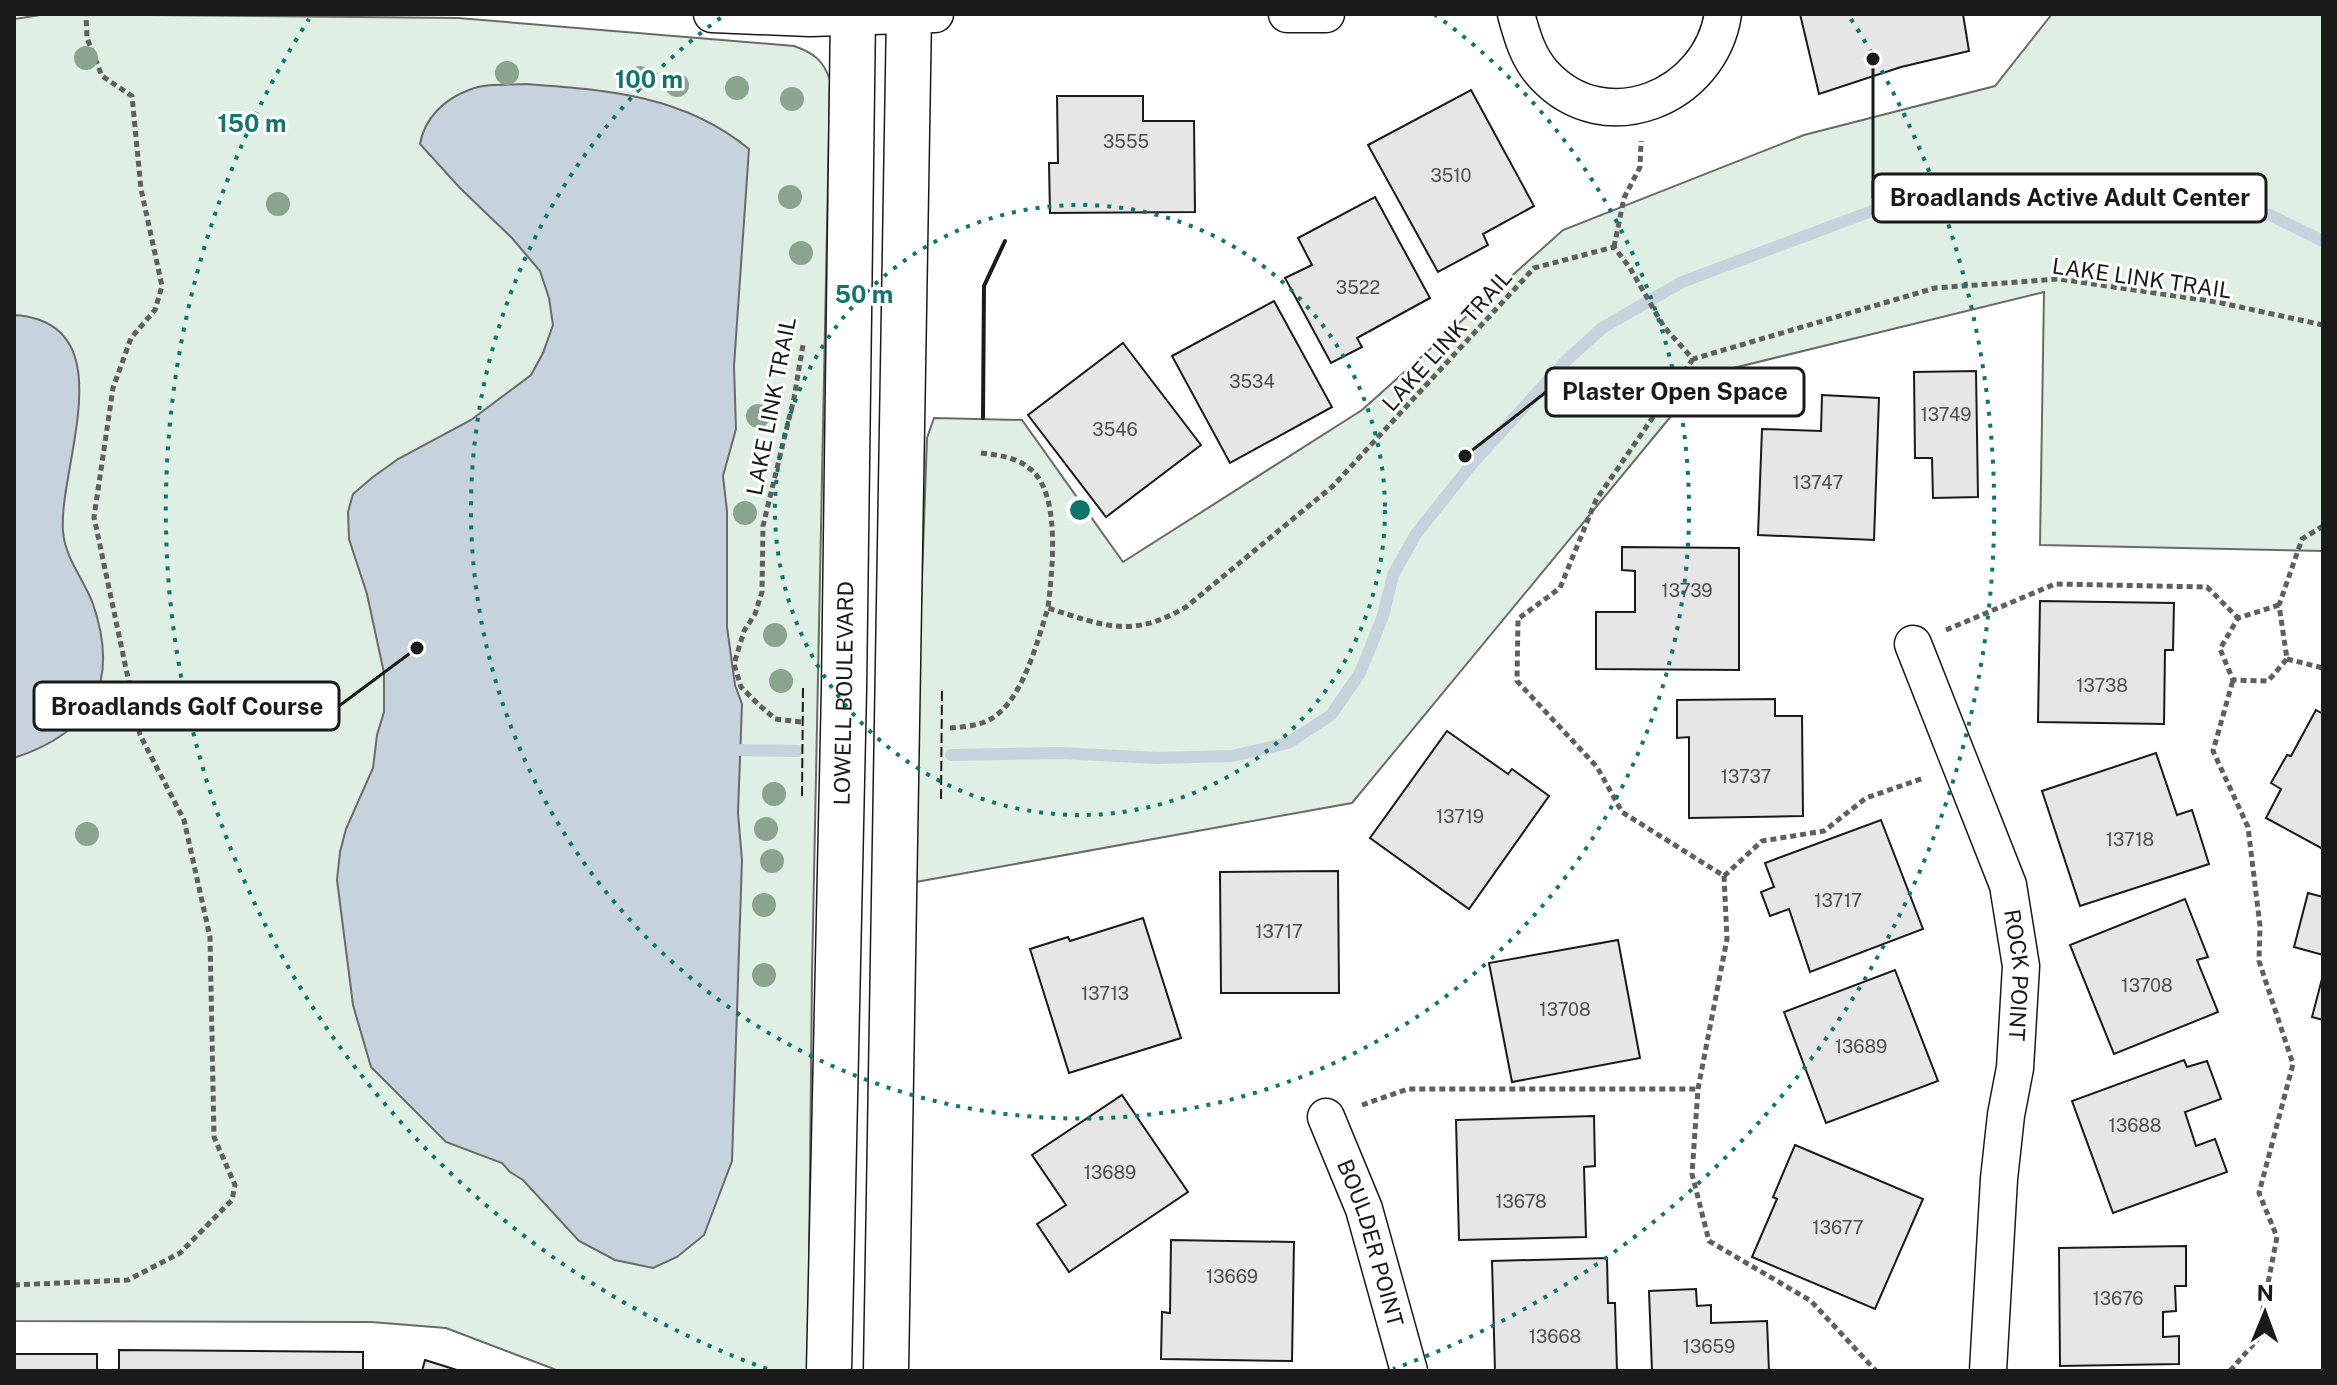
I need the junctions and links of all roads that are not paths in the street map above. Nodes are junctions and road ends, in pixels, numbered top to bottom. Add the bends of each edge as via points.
1 (712, 14) edge
2 (918, 14) edge
3 (1287, 14) edge
4 (1326, 14) edge
5 (1516, 14) edge
6 (1723, 14) edge
7 (853, 15) edge
8 (1913, 644) road end
9 (1326, 1117) road end
10 (829, 1371) edge
11 (886, 1371) edge
12 (1409, 1371) edge
13 (1988, 1371) edge

1 - 7 street
2 - 7 street
2 - 11 main road
3 - 4 street
5 - 6 street via 1525,46 1545,76 1573,97 1607,107 1642,105 1672,93 1697,73 1714,47
7 - 10 main road, LOWELL BOULEVARD
8 - 13 street, ROCK POINT via 2008,885 2021,966 2015,1068 1999,1179
9 - 12 street, BOULDER POINT via 1364,1209

